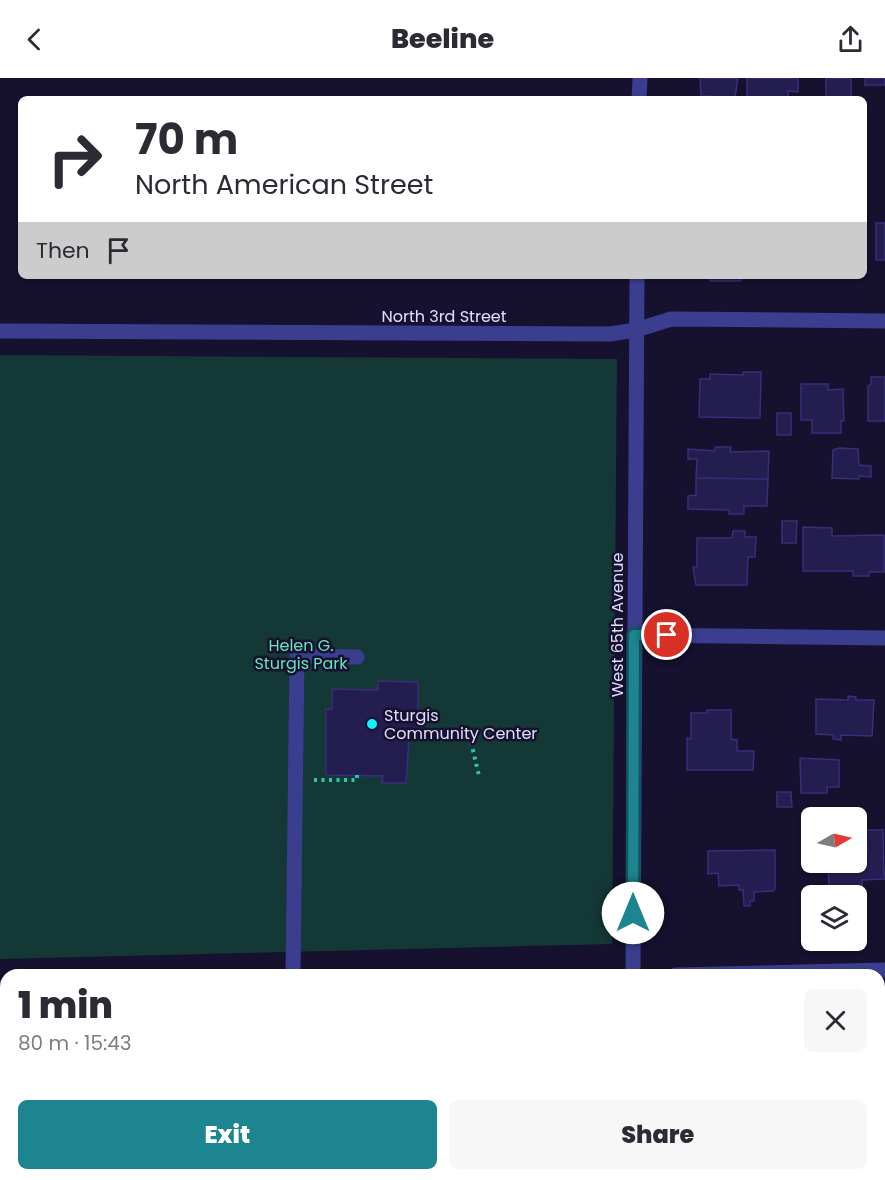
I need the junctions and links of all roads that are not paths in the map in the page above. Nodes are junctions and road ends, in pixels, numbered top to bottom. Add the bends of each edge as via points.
1 (640, 78) edge
2 (639, 96) edge
3 (637, 279) edge
4 (885, 321) edge
5 (636, 330) junction
6 (0, 331) edge
7 (634, 635) junction
8 (885, 638) edge
9 (357, 657) dead end
10 (293, 969) edge
11 (633, 969) edge

1 - 2 street
3 - 5 street, West 65th Avenue
4 - 5 street, North 3rd Street via 671,319
5 - 6 street, North 3rd Street via 610,334
5 - 7 street, West 65th Avenue
7 - 8 street
7 - 11 street, West 65th Avenue
9 - 10 street via 297,656

